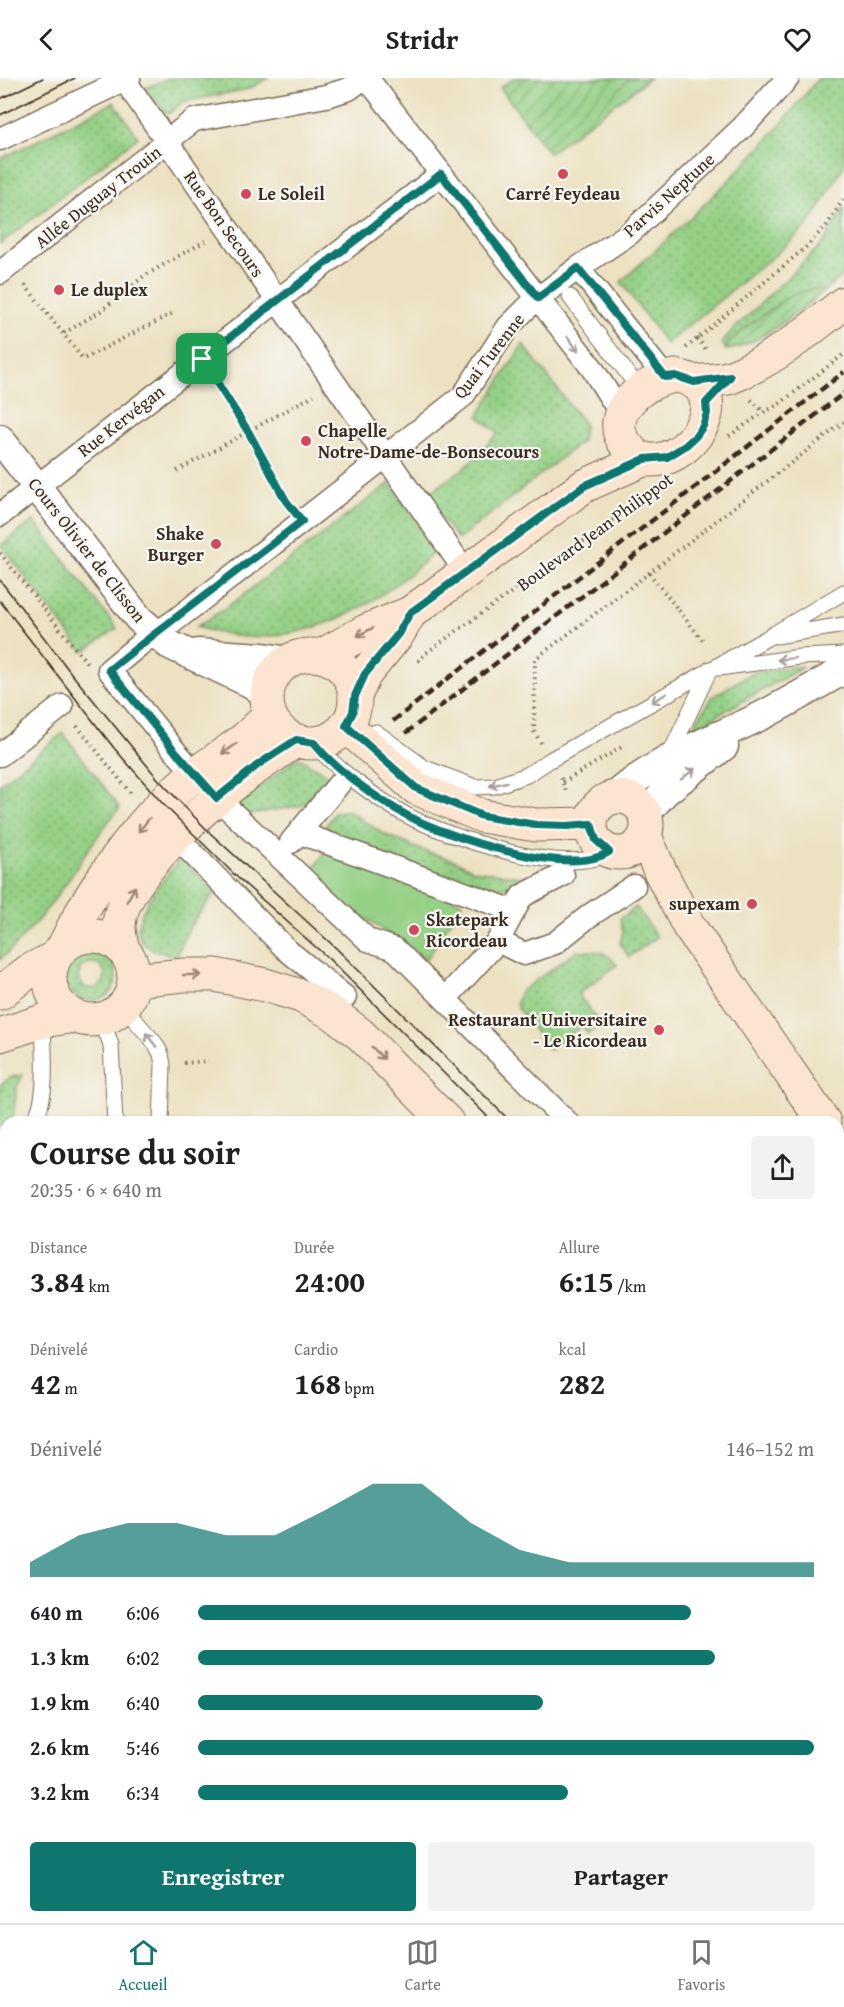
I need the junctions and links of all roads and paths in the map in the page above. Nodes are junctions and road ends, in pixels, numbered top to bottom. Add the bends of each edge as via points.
1 (365, 78) edge
2 (788, 78) edge
3 (125, 79) edge
4 (0, 139) edge
5 (167, 142) junction
6 (441, 174) junction
7 (844, 198) edge
8 (227, 228) junction
9 (578, 268) junction
10 (0, 273) edge
11 (570, 297) dead end
12 (538, 298) junction
13 (277, 300) junction
14 (844, 303) edge
15 (42, 308) dead end
16 (175, 312) dead end
17 (63, 333) junction
18 (844, 354) edge
19 (202, 359) junction
20 (335, 383) junction
21 (661, 392) junction
22 (844, 422) edge
23 (249, 433) junction
24 (0, 439) edge
25 (725, 440) dead end
26 (385, 456) junction
27 (177, 471) dead end
28 (652, 473) junction
29 (584, 486) junction
30 (36, 487) junction
31 (0, 515) edge
32 (302, 521) junction
33 (465, 571) junction
34 (649, 573) junction
35 (844, 592) edge
36 (410, 613) junction
37 (844, 625) edge
38 (155, 633) junction
39 (767, 638) junction
40 (704, 642) dead end
41 (184, 652) junction
42 (426, 653) dead end
43 (321, 656) junction
44 (844, 656) edge
45 (289, 661) junction
46 (710, 669) junction
47 (844, 670) edge
48 (268, 704) junction
49 (351, 711) junction
50 (68, 715) joint
51 (763, 715) junction
52 (305, 742) junction
53 (627, 744) dead end
54 (0, 755) edge
55 (550, 760) junction
56 (667, 760) junction
57 (190, 768) junction
58 (563, 782) dead end
59 (339, 784) dead end
60 (134, 797) dead end
61 (217, 798) junction
62 (613, 798) junction
63 (591, 824) junction
64 (645, 825) junction
65 (300, 833) junction
66 (189, 850) dead end
67 (614, 853) junction
68 (278, 857) junction
69 (563, 875) dead end
70 (634, 886) dead end
71 (514, 911) junction
72 (688, 925) junction
73 (498, 941) junction
74 (123, 949) junction
75 (59, 952) junction
76 (130, 991) junction
77 (0, 993) edge
78 (345, 997) dead end
79 (445, 999) junction
80 (85, 1018) junction
81 (43, 1021) junction
82 (0, 1035) edge
83 (37, 1116) edge
84 (115, 1116) edge
85 (161, 1116) edge
86 (441, 1116) edge
87 (561, 1116) edge
88 (820, 1116) edge

1 - 5 street, Allée Duguay Trouin via 349,89 326,96 194,120
1 - 6 street
2 - 9 street, Parvis Neptune via 743,127 630,233
3 - 4 street
3 - 5 street, Rue Bon Secours
5 - 8 street, Rue Bon Secours
5 - 10 street, Allée Duguay Trouin
6 - 12 street
6 - 13 street, Rue Kervégan
7 - 21 path via 827,225
8 - 13 street, Rue Bon Secours
8 - 17 path via 144,276 101,311
9 - 12 street, Parvis Neptune
9 - 21 street
11 - 21 lane
12 -> 21 street via 592,368
12 - 26 street, Quai Turenne via 508,327 463,396
13 - 19 street, Rue Kervégan
13 - 20 street, Rue Bon Secours
14 - 21 main road via 786,347 730,377
15 - 17 path
16 - 17 path via 83,359
18 - 25 path
19 - 23 path
19 - 30 street, Rue Kervégan
20 - 23 path
20 - 26 street, Rue Bon Secours
21 - 28 main road via 621,439
21 - 28 main road via 707,413 696,436
21 - 29 main road, Boulevard Jean Philippot
22 - 34 path
23 - 27 path
23 - 32 path via 286,501
24 - 30 street, Cours Olivier de Clisson
26 - 32 street, Quai Turenne
26 - 33 street, Rue Bon Secours
28 - 29 main road, Boulevard Jean Philippot
28 - 42 path, Boulevard Jean Philippot
29 - 33 main road, Boulevard Jean Philippot
30 - 31 street, Rue Kervégan
30 - 38 street, Cours Olivier de Clisson via 130,609
32 - 38 street, Quai Turenne
33 - 36 main road, Boulevard Jean Philippot
34 - 40 path
34 - 55 path via 535,658 534,731
35 - 39 lane
36 -> 43 main road, Boulevard Jean Philippot
36 - 49 main road, Boulevard Jean Philippot via 365,674
37 - 39 lane
38 - 41 street, Cours Olivier de Clisson
38 - 57 street, Quai Turenne via 109,670
39 - 46 lane
41 - 45 street, Cours Olivier de Clisson
41 - 48 street, Cours Olivier de Clisson via 252,684
43 - 45 main road
43 - 49 main road via 345,671 353,686
44 -> 46 lane via 800,657
45 - 48 main road via 274,675
46 -> 55 lane
46 - 56 lane
47 - 51 street
48 - 52 main road via 282,732
48 -> 57 main road via 258,729
49 - 52 main road via 331,738
55 -> 49 lane via 527,775 495,786 475,787 425,768
49 - 63 main road via 416,788 482,816 536,825
50 - 54 street
50 - 60 path
51 - 56 street
64 -> 51 street via 665,792
52 - 61 main road via 259,764
52 - 67 lane via 382,800 431,826 555,861 590,860
53 - 58 path
56 - 62 street via 629,783
57 - 61 street
57 -> 75 main road via 99,885
59 - 65 street
61 - 68 street
74 -> 61 main road via 118,926 133,888 176,836
62 - 63 main road via 602,803
62 - 64 main road via 630,799 641,807
63 - 67 main road via 596,840
64 - 67 main road via 635,849
64 - 72 main road via 660,871
65 - 68 street
65 - 71 street
66 - 78 street via 287,950
67 - 72 main road
68 - 79 street via 368,940 395,949
69 - 71 street via 522,896
70 - 73 street via 555,943 524,954
71 - 73 street
72 - 88 main road
73 - 79 street
74 - 75 main road via 106,938 92,936 76,938
74 - 76 main road via 132,966
75 - 77 main road
75 - 80 main road via 50,972 52,992 60,1005
76 - 80 main road via 112,1014
85 -> 76 lane via 164,1065 155,1043 134,1018
76 -> 86 main road via 184,975 215,975 301,996 360,1034
79 - 87 street
80 - 81 main road
80 - 84 lane via 108,1036 111,1045
81 - 82 main road
81 - 83 lane via 43,1090

